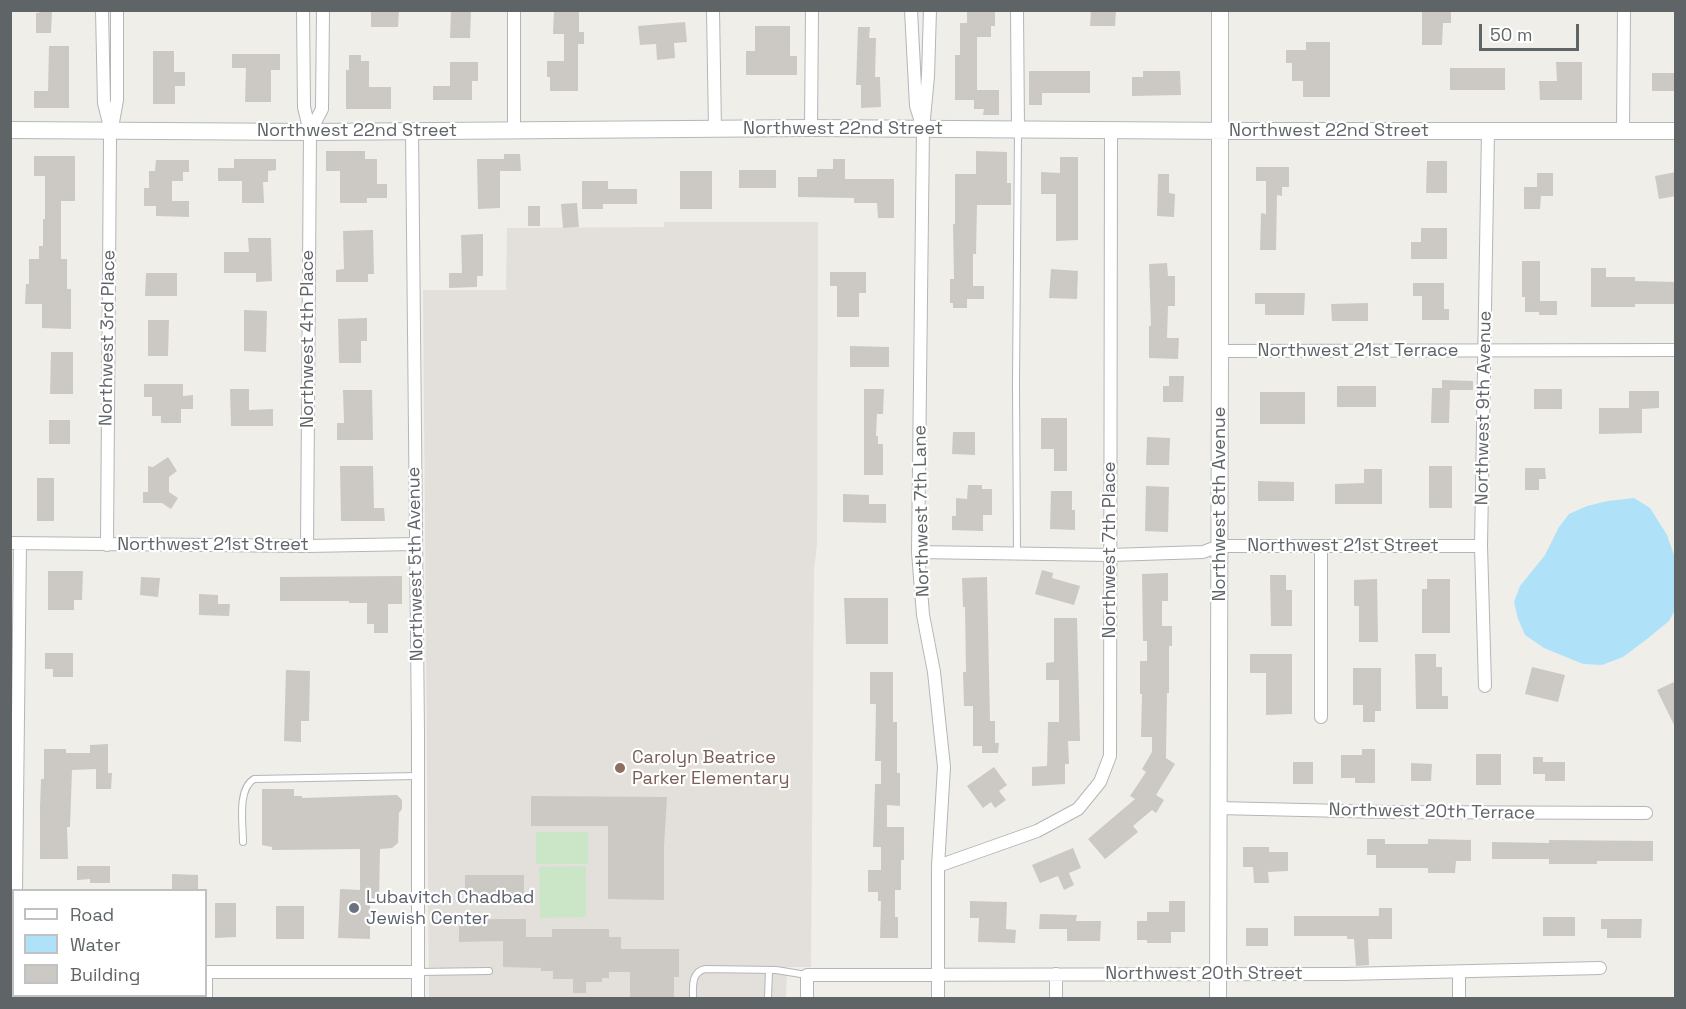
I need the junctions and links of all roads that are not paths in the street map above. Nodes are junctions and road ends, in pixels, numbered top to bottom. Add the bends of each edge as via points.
1 (102, 10) edge
2 (117, 10) edge
3 (303, 10) edge
4 (323, 10) edge
5 (514, 10) edge
6 (713, 10) edge
7 (812, 10) edge
8 (911, 10) edge
9 (930, 10) edge
10 (1017, 10) edge
11 (1220, 10) edge
12 (1624, 10) edge
13 (811, 128) junction
14 (715, 129) junction
15 (923, 129) junction
16 (1018, 129) junction
17 (10, 130) edge
18 (412, 130) junction
19 (514, 130) junction
20 (1111, 130) junction
21 (1623, 130) junction
22 (111, 131) junction
23 (1220, 131) junction
24 (1488, 131) junction
25 (1676, 131) edge
26 (310, 132) junction
27 (1485, 350) junction
28 (1676, 350) edge
29 (1220, 351) junction
30 (15, 543) edge
31 (416, 544) junction
32 (107, 545) junction
33 (307, 546) junction
34 (1220, 546) junction
35 (1481, 546) junction
36 (1321, 547) junction
37 (918, 552) junction
38 (1017, 554) junction
39 (1110, 555) junction
40 (14, 676) edge
41 (1485, 686) dead end
42 (1321, 717) dead end
43 (418, 776) junction
44 (1218, 808) junction
45 (1646, 813) dead end
46 (243, 842) dead end
47 (14, 847) edge
48 (14, 863) edge
49 (938, 866) junction
50 (16, 889) edge
51 (1600, 968) dead end
52 (770, 970) junction
53 (489, 971) dead end
54 (207, 972) edge
55 (418, 972) junction
56 (1459, 972) junction
57 (937, 974) junction
58 (1056, 974) junction
59 (1218, 974) junction
60 (807, 975) junction
61 (418, 999) edge
62 (693, 999) edge
63 (768, 999) edge
64 (807, 999) edge
65 (938, 999) edge
66 (1056, 999) edge
67 (1218, 999) edge
68 (1459, 999) edge

1 - 22 street, Northwest 3rd Place via 104,103
2 - 22 street, Northwest 3rd Place via 117,100
3 - 26 street, Northwest 4th Place via 304,106
4 - 26 street, Northwest 4th Place via 322,109
5 - 19 street
6 - 14 street
7 - 13 street
8 - 15 street, Northwest 7th Lane via 916,106
9 - 15 street, Northwest 7th Lane
10 - 16 street
11 - 23 street, Northwest 8th Avenue
12 - 21 street
13 - 14 street, Northwest 22nd Street
13 - 15 street, Northwest 22nd Street
14 - 19 street, Northwest 22nd Street
15 - 16 street, Northwest 22nd Street
15 - 37 street, Northwest 7th Lane
16 - 20 street, Northwest 22nd Street
16 - 38 lane
17 - 22 street, Northwest 22nd Street
18 - 19 street, Northwest 22nd Street
18 - 26 street, Northwest 22nd Street
18 - 31 street, Northwest 5th Avenue
20 - 23 street, Northwest 22nd Street
20 - 39 street, Northwest 7th Place
21 - 24 street, Northwest 22nd Street
21 - 25 street, Northwest 22nd Street
22 - 26 street, Northwest 22nd Street
22 - 32 street, Northwest 3rd Place
23 - 24 street, Northwest 22nd Street
23 - 29 street, Northwest 8th Avenue
24 - 27 street, Northwest 9th Avenue
26 - 33 street, Northwest 4th Place
27 - 28 street, Northwest 21st Terrace
27 - 29 street, Northwest 21st Terrace
27 - 35 street, Northwest 9th Avenue
29 - 34 street, Northwest 8th Avenue
30 - 32 street, Northwest 21st Street
30 - 40 street
31 - 33 street, Northwest 21st Street
31 - 43 street, Northwest 5th Avenue
32 - 33 street, Northwest 21st Street
34 - 36 street, Northwest 21st Street
34 - 39 street, Northwest 21st Street via 1203,552
34 - 44 street, Northwest 8th Avenue
35 - 36 street, Northwest 21st Street
35 - 41 street, Northwest 9th Avenue
36 - 42 street
37 - 38 street, Northwest 21st Street
37 - 49 street, Northwest 7th Lane via 944,767
38 - 39 street, Northwest 21st Street
39 - 49 street, Northwest 7th Place via 1110,756 1100,782 1078,809 1037,831
40 - 47 street
43 - 46 lane via 254,779 244,790
43 - 55 street, Northwest 5th Avenue
44 - 45 street, Northwest 20th Terrace
44 - 59 street, Northwest 8th Avenue
47 - 48 street
48 - 50 street
49 - 57 street, Northwest 7th Lane
51 - 56 street, Northwest 20th Street
52 - 60 lane
52 - 62 lane via 700,970 694,980
52 - 63 lane
53 - 55 lane
54 - 55 street
55 - 61 street, Northwest 5th Avenue
56 - 59 street, Northwest 20th Street
56 - 68 street
57 - 58 street, Northwest 20th Street
57 - 60 street, Northwest 20th Street
57 - 65 street, Northwest 7th Lane
58 - 59 street, Northwest 20th Street
58 - 66 street
59 - 67 street, Northwest 8th Avenue
60 - 64 street

